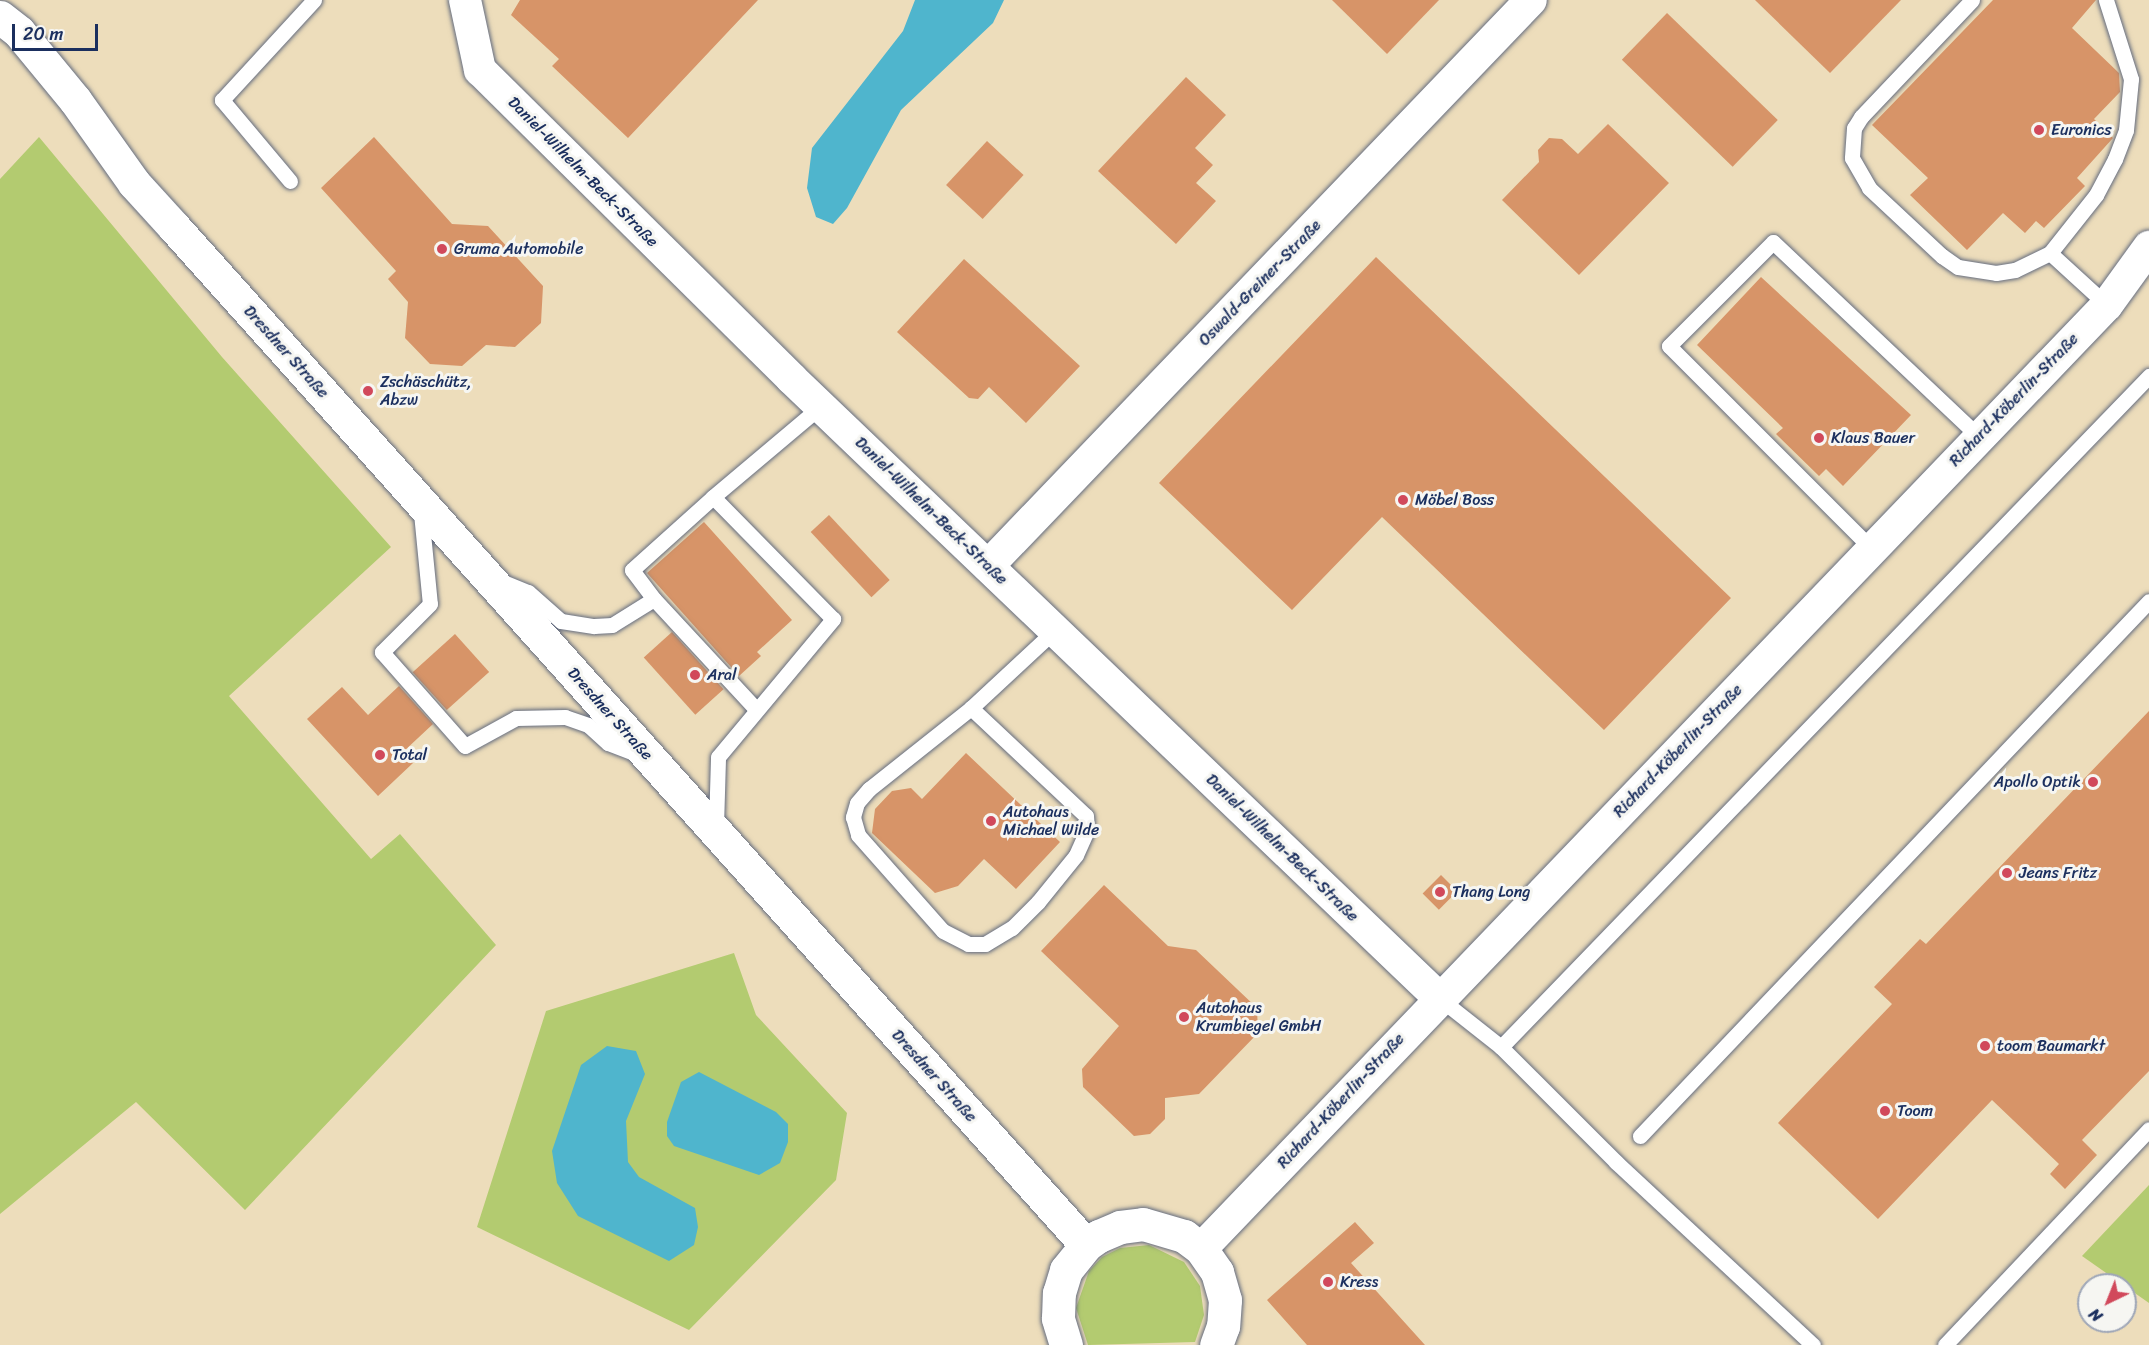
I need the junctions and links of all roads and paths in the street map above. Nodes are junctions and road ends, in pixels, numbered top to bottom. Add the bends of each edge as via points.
1 (314, 0) edge
2 (465, 0) edge
3 (1531, 0) edge
4 (1972, 0) edge
5 (2106, 0) edge
6 (0, 17) edge
7 (0, 35) edge
8 (290, 181) dead end
9 (134, 183) junction
10 (2149, 247) edge
11 (2050, 253) junction
12 (2107, 305) junction
13 (2149, 376) edge
14 (821, 406) junction
15 (1978, 436) junction
16 (713, 497) junction
17 (419, 502) junction
18 (1872, 549) junction
19 (988, 566) junction
20 (483, 573) junction
21 (654, 599) junction
22 (2149, 601) edge
23 (1055, 630) junction
24 (971, 708) junction
25 (756, 709) junction
26 (652, 760) junction
27 (716, 832) junction
28 (1439, 998) junction
29 (1501, 1047) junction
30 (2149, 1129) edge
31 (1640, 1136) dead end
32 (1086, 1245) junction
33 (1201, 1249) junction
34 (1066, 1345) edge
35 (1216, 1345) edge
36 (1813, 1345) edge
37 (1945, 1345) edge

1 - 8 lane via 222,100
2 - 14 street, Daniel-Wilhelm-Beck-Straße via 480,70
3 - 19 street, Oswald-Greiner-Straße
4 - 11 lane via 1861,117 1852,136 1852,158 1869,188 1958,267 1996,273 2014,270
5 - 11 lane via 2131,79 2126,130 2096,195
6 - 9 main road, Dresdner Straße via 19,32 75,100
7 - 9 main road, Dresdner Straße via 70,122
9 - 17 main road, Dresdner Straße
10 - 12 street, Richard-Köberlin-Straße
11 - 12 lane
12 - 15 street, Richard-Köberlin-Straße
13 - 29 lane
14 - 16 lane
14 - 19 street, Daniel-Wilhelm-Beck-Straße
15 - 18 street, Richard-Köberlin-Straße
15 - 18 lane via 1773,242 1669,346
16 - 21 lane via 632,570
16 - 25 lane via 833,619
17 - 20 main road, Dresdner Straße
17 - 26 lane via 428,549 430,604 382,652 465,746 516,718 565,717 588,725 608,743
18 - 28 street, Richard-Köberlin-Straße
19 - 23 street, Daniel-Wilhelm-Beck-Straße
20 - 21 lane via 528,592 561,621 612,625
20 - 26 main road, Dresdner Straße
21 - 25 lane
22 - 31 lane
23 - 24 lane
23 - 28 street, Daniel-Wilhelm-Beck-Straße
24 - 24 lane via 1086,816 1087,830 1077,855 1032,909 1012,928 985,944 968,944 943,931 858,835 853,817 856,803 869,789
25 - 27 lane via 718,757
26 - 27 main road, Dresdner Straße
27 - 32 main road, Dresdner Straße
28 - 29 lane
28 - 33 street, Richard-Köberlin-Straße
29 - 36 lane via 1607,1154
30 - 37 lane
32 - 33 main road via 1120,1227 1143,1224 1166,1228
32 - 34 main road via 1066,1270 1059,1293 1058,1318
33 - 35 main road via 1217,1272 1225,1300 1223,1326

